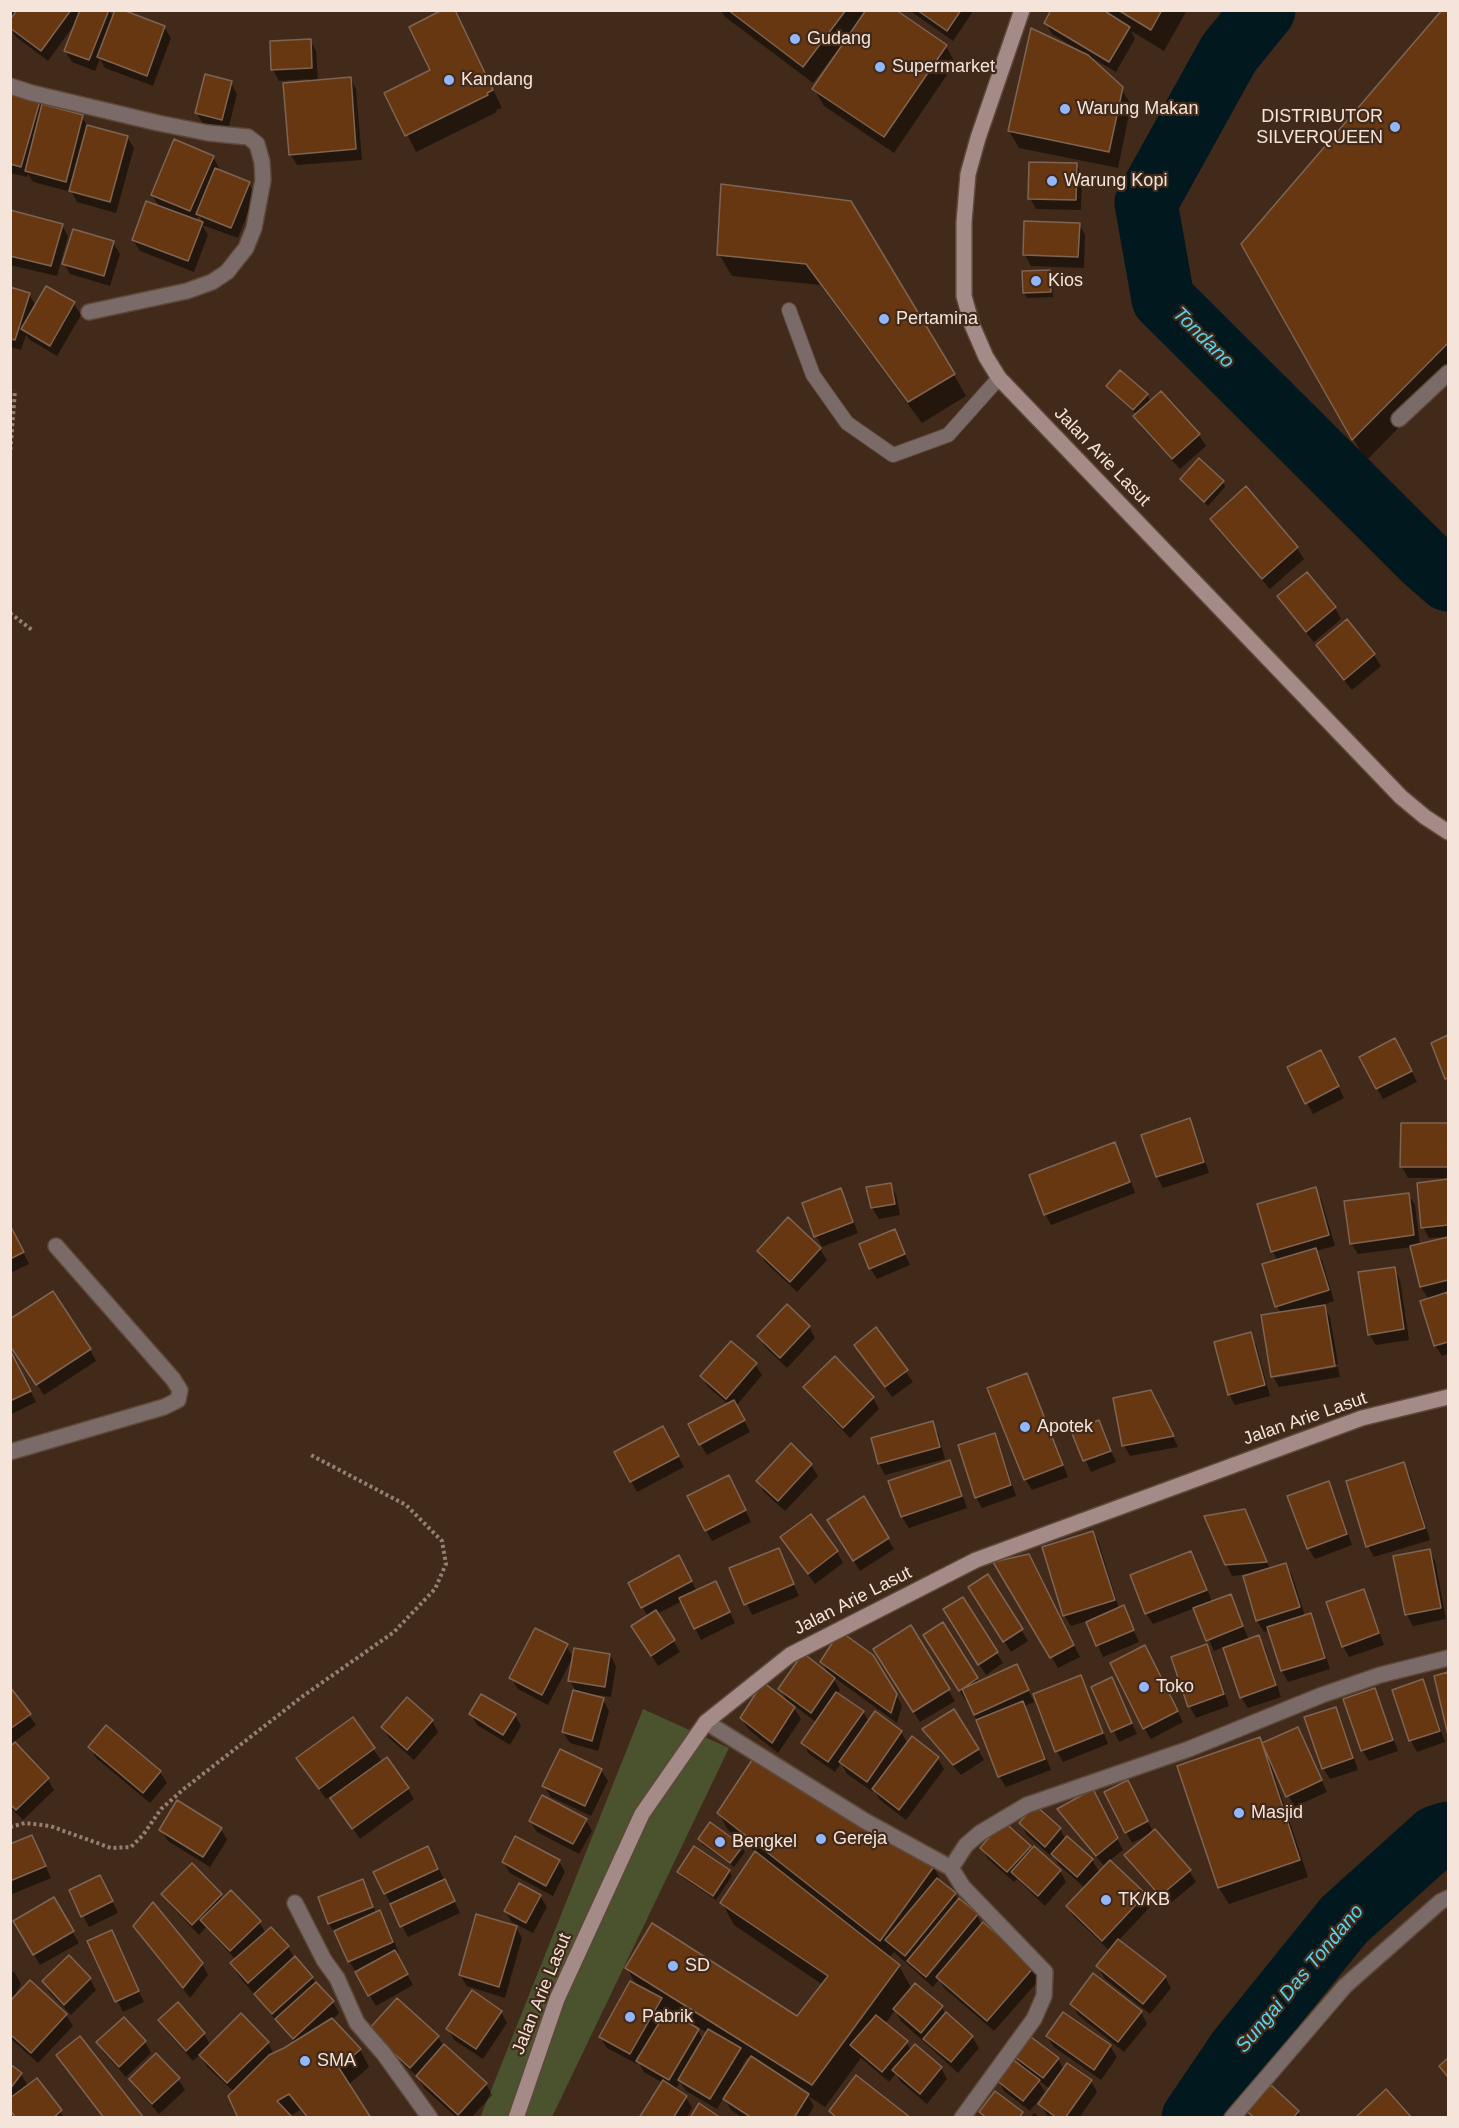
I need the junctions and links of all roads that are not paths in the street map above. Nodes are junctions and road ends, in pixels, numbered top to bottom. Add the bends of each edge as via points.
1 (1022, 10) edge
2 (10, 86) edge
3 (789, 310) dead end
4 (88, 312) dead end
5 (1449, 373) edge
6 (999, 378) junction
7 (1399, 420) dead end
8 (1449, 832) edge
9 (56, 1246) dead end
10 (1449, 1397) edge
11 (10, 1452) edge
12 (1449, 1658) edge
13 (706, 1722) junction
14 (951, 1868) junction
15 (1449, 1898) edge
16 (295, 1903) dead end
17 (430, 2118) edge
18 (516, 2118) edge
19 (962, 2118) edge
20 (1232, 2118) edge

1 - 6 main road, Jalan Arie Lasut via 968,174 964,222 964,296 972,325
2 - 4 street via 158,123 248,137 257,144 263,180 254,228 246,248 227,272 186,291
3 - 6 lane via 813,375 847,423 892,455 948,435
5 - 7 street
6 - 8 main road, Jalan Arie Lasut via 1401,797
9 - 11 street via 173,1379 180,1390 178,1400 121,1421
10 - 13 main road, Jalan Arie Lasut via 1362,1418 976,1560 790,1655
12 - 14 street via 1380,1674 1189,1749 1028,1805 980,1833 966,1845
13 - 14 street via 865,1821
13 - 18 main road, Jalan Arie Lasut via 642,1814 557,1999
14 - 19 street via 963,1887 1045,1972 1044,1996 1034,2019
15 - 20 street via 1345,1986
16 - 17 street via 357,2023

